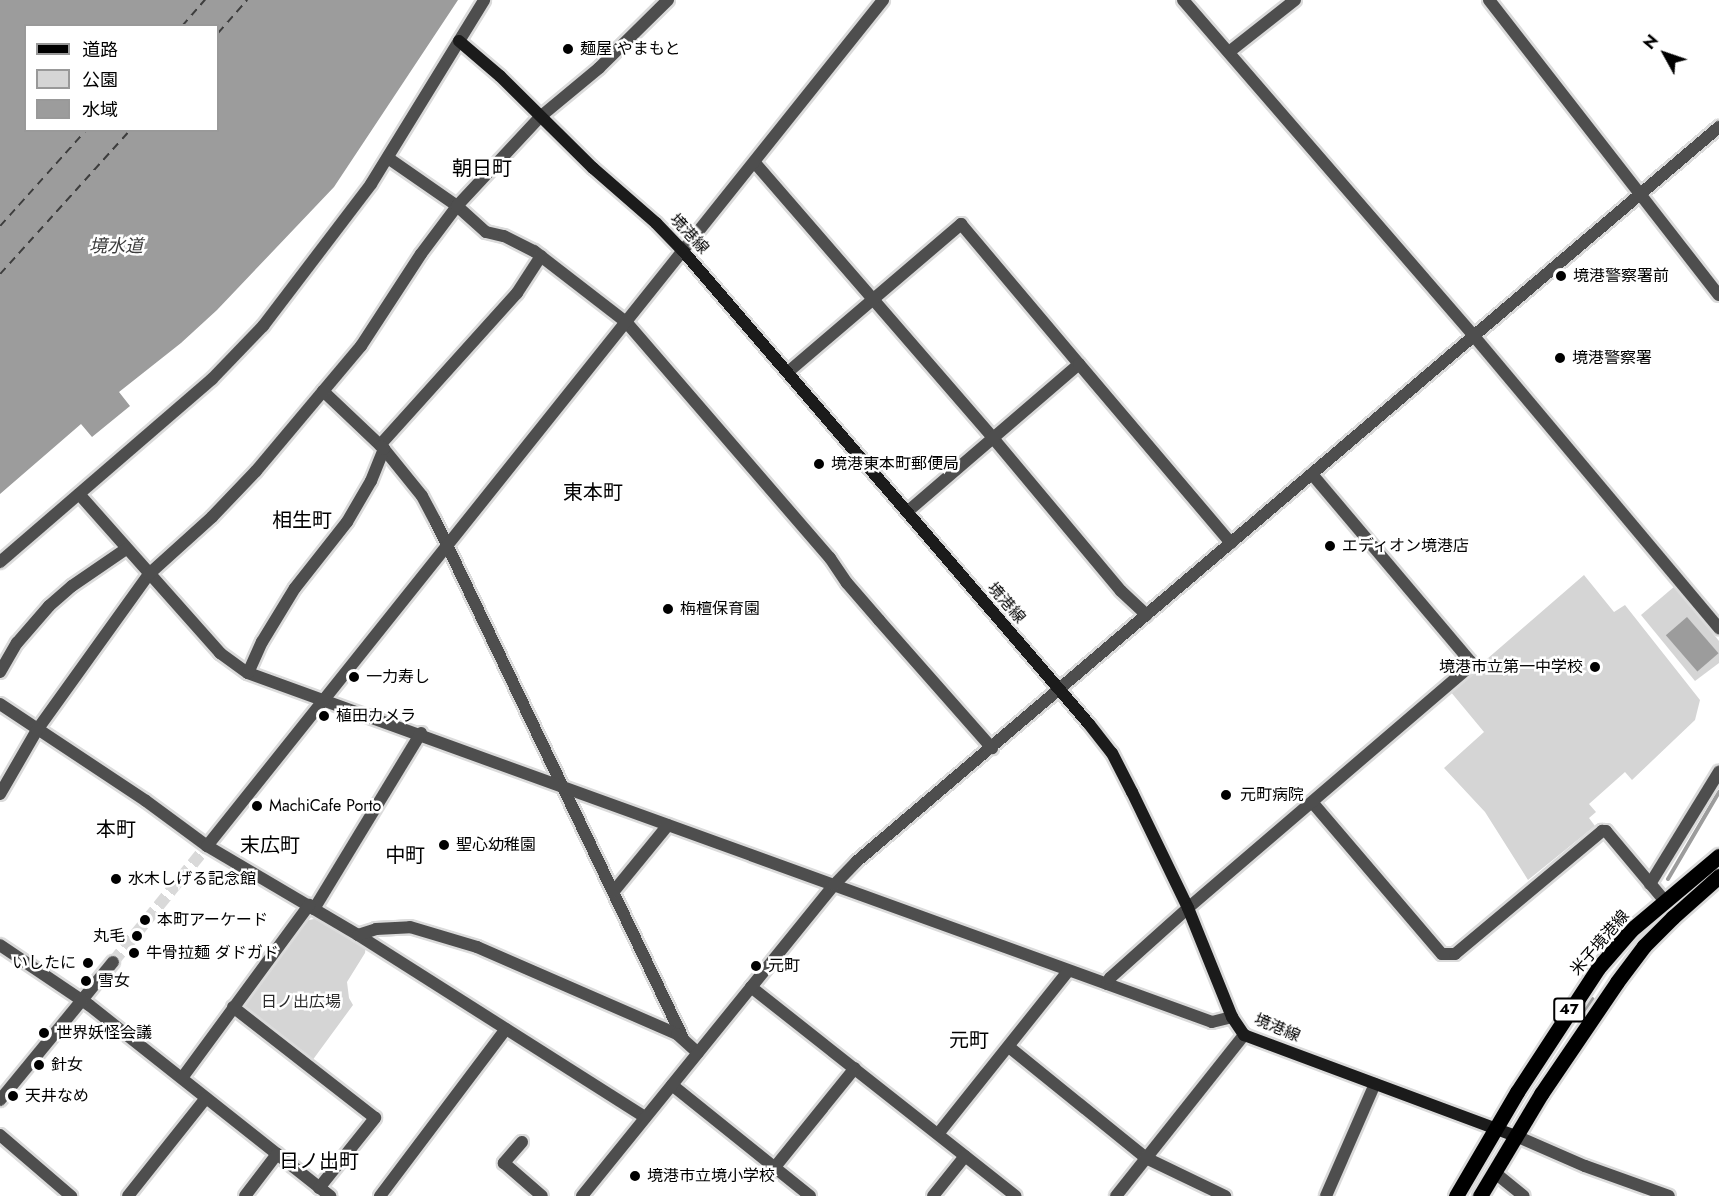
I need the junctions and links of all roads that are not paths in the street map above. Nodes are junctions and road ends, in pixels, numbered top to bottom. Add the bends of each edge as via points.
1 (484, 0) edge
2 (668, 0) edge
3 (883, 0) edge
4 (1183, 0) edge
5 (1295, 0) edge
6 (1489, 0) edge
7 (459, 41) junction
8 (1229, 52) junction
9 (540, 117) junction
10 (1719, 127) edge
11 (388, 158) junction
12 (755, 163) junction
13 (1641, 194) junction
14 (457, 206) junction
15 (683, 251) junction
16 (541, 256) junction
17 (1719, 295) edge
18 (873, 299) junction
19 (627, 323) junction
20 (1473, 335) junction
21 (1079, 364) junction
22 (788, 372) junction
23 (323, 391) junction
24 (993, 438) junction
25 (382, 447) junction
26 (1312, 474) junction
27 (79, 494) junction
28 (907, 512) junction
29 (1231, 543) junction
30 (447, 545) junction
31 (126, 549) junction
32 (0, 562) edge
33 (148, 574) junction
34 (1147, 615) junction
35 (1719, 628) edge
36 (0, 672) edge
37 (248, 673) junction
38 (1059, 691) junction
39 (324, 700) junction
40 (0, 704) edge
41 (37, 730) junction
42 (420, 734) junction
43 (992, 748) junction
44 (1719, 772) edge
45 (565, 787) junction
46 (0, 794) edge
47 (1312, 802) junction
48 (668, 825) junction
49 (207, 846) junction
50 (1719, 855) edge
51 (1719, 876) edge
52 (1650, 884) junction
53 (834, 885) junction
54 (614, 891) junction
55 (1664, 900) junction
56 (312, 907) junction
57 (1188, 908) junction
58 (358, 935) junction
59 (0, 945) edge
60 (113, 962) tunnel mouth
61 (1068, 971) junction
62 (1107, 984) junction
63 (752, 987) junction
64 (82, 1000) junction
65 (233, 1007) junction
66 (1232, 1017) junction
67 (506, 1029) junction
68 (1244, 1035) junction
69 (683, 1038) junction
70 (1009, 1047) junction
71 (698, 1053) junction
72 (855, 1068) junction
73 (182, 1078) junction
74 (1375, 1084) junction
75 (672, 1085) junction
76 (206, 1098) junction
77 (0, 1100) edge
78 (645, 1117) junction
79 (1496, 1128) junction
80 (938, 1134) junction
81 (0, 1135) edge
82 (1516, 1136) junction
83 (522, 1142) dead end
84 (277, 1154) junction
85 (965, 1156) junction
86 (1146, 1158) junction
87 (775, 1167) junction
88 (1494, 1172) junction
89 (319, 1188) junction
90 (71, 1196) edge
91 (128, 1196) edge
92 (245, 1196) edge
93 (330, 1196) edge
94 (380, 1196) edge
95 (542, 1196) edge
96 (582, 1196) edge
97 (810, 1196) edge
98 (933, 1196) edge
99 (1016, 1196) edge
100 (1116, 1196) edge
101 (1225, 1196) edge
102 (1326, 1196) edge
103 (1456, 1196) edge
104 (1480, 1196) edge
105 (1524, 1196) edge
106 (1669, 1196) edge

1 - 7 street
2 - 9 street via 599,68
3 - 12 street
4 - 8 street
5 - 8 street
6 - 13 street
7 - 9 main road, 境港線
7 - 11 street
8 - 20 street
9 - 14 street
9 - 15 main road, 境港線
10 - 13 street
11 - 14 street
11 - 27 street via 300,279 230,362
12 - 15 street
12 - 18 street
13 - 17 street
13 - 20 street
14 - 16 street via 486,232 504,236
14 - 23 street via 361,346
15 - 19 street
15 - 22 main road, 境港線
16 - 19 street
16 - 25 street via 517,293
18 - 21 street via 961,224
18 - 22 street
18 - 24 street
19 - 30 street
19 - 43 street
20 - 26 street
20 - 35 street
21 - 24 street
21 - 29 street
22 - 28 main road, 境港線
23 - 25 street
23 - 33 street via 256,471
24 - 28 street
24 - 34 street via 1121,591
25 - 30 street via 422,496
25 - 37 street via 371,481 347,522 295,588
26 - 29 street
26 - 47 street via 1470,661 1470,666
27 - 31 street
27 - 32 street
28 - 38 main road, 境港線
29 - 34 street
30 - 39 street
30 - 45 street
31 - 33 street
31 - 36 street via 72,585 49,606 17,643
33 - 37 street via 220,653
33 - 41 street
34 - 38 street
37 - 39 street
38 - 43 street
38 - 57 main road, 境港線 via 1112,753
39 - 42 street
39 - 49 street
40 - 41 street
41 - 46 street
41 - 49 street
42 - 45 street
42 - 56 street
43 - 53 street
44 - 52 street
45 - 48 street
45 - 54 street
47 - 52 street via 1442,954 1455,954 1602,831
47 - 57 street
48 - 53 street
48 - 54 street
49 - 56 street
50 - 55 main road, 米子境港線 / 47
51 - 82 main road, 47 via 1644,946
52 - 55 street
53 - 61 street
53 - 63 street
54 - 69 street
55 - 79 main road, 米子境港線 / 47 via 1598,968
56 - 58 street
56 - 65 street
57 - 62 street
57 - 66 main road, 境港線
58 - 67 street
58 - 69 street via 376,928 410,927 477,947
59 - 64 street
60 - 64 street
61 - 62 street
61 - 70 street
62 - 66 street via 1212,1022
63 - 71 street
63 - 72 street
64 - 73 street
64 - 77 street
65 - 73 street
65 - 89 street via 375,1118
66 - 68 main road, 境港線
67 - 78 street
67 - 94 street
68 - 74 main road, 境港線
68 - 86 street
69 - 71 street
70 - 80 street
70 - 86 street
71 - 75 street
72 - 80 street
72 - 87 street
73 - 76 street
74 - 79 main road, 境港線
74 - 102 street
75 - 78 street
75 - 87 street
76 - 84 street
76 - 91 street
78 - 96 street
79 - 82 main road, 境港線
79 - 103 main road, 米子境港線 / 47
80 - 85 street
81 - 90 street
82 - 88 main road, 47
82 - 106 street
83 - 95 street via 504,1163
84 - 89 street
84 - 92 street
85 - 98 street
85 - 99 street
86 - 100 street
86 - 101 street
87 - 97 street
88 - 104 main road, 47
88 - 105 street
89 - 93 street

